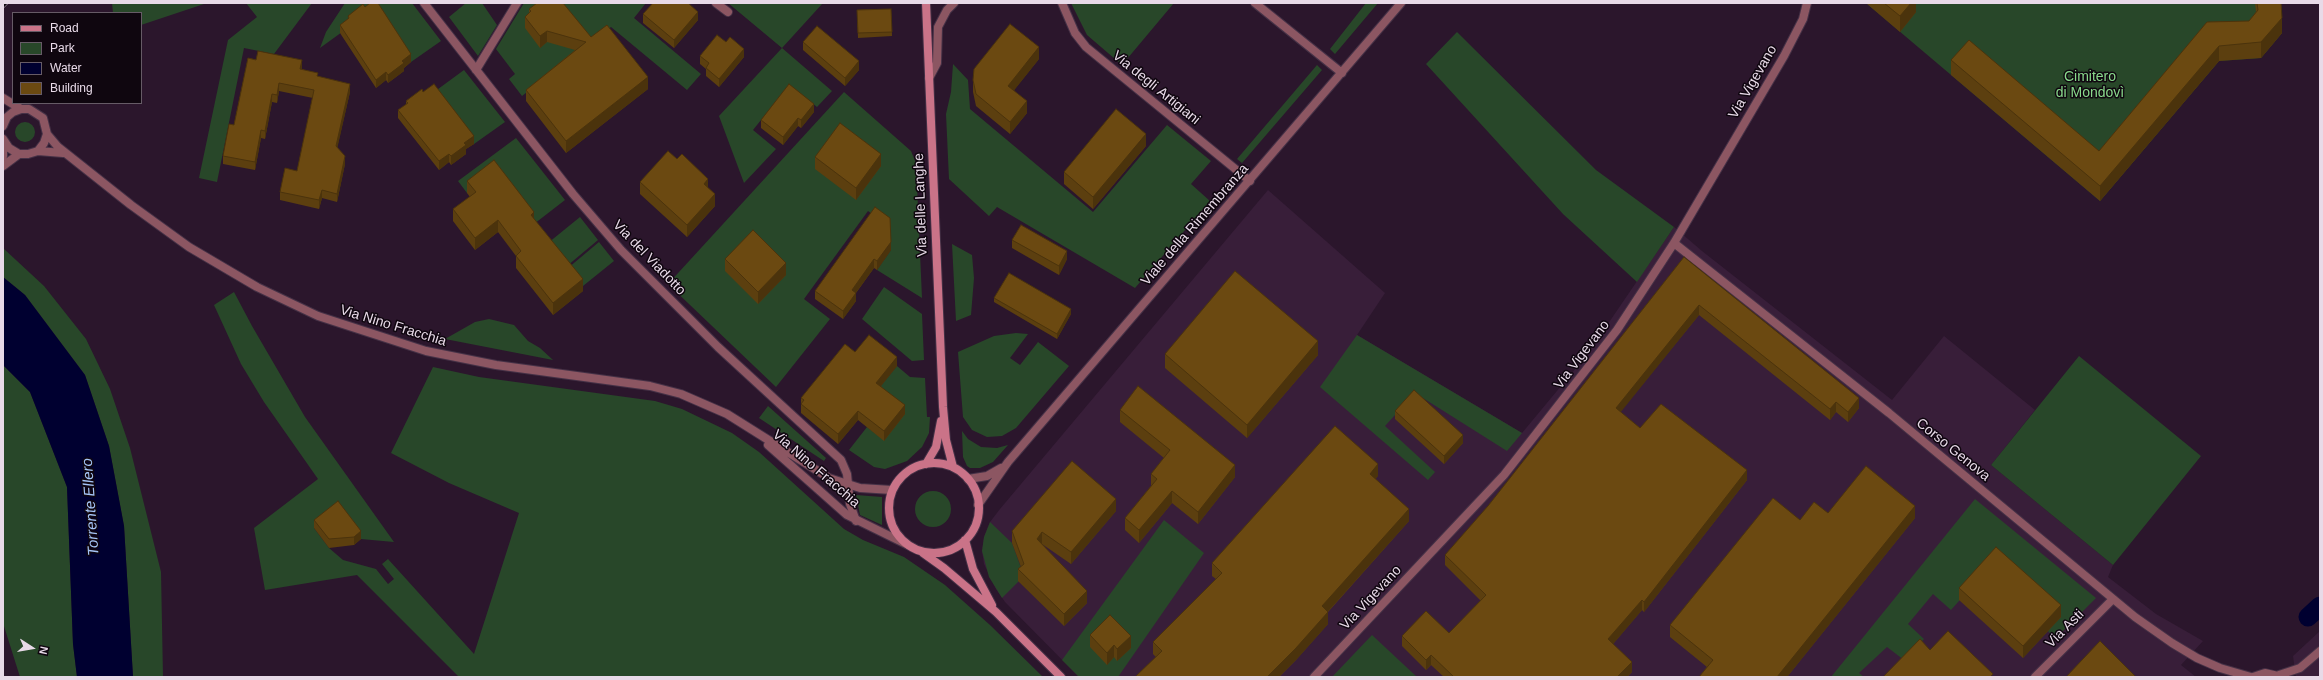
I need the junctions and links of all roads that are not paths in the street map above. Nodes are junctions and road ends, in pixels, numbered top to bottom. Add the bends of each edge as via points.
1 (424, 3) edge
2 (517, 3) edge
3 (716, 3) edge
4 (926, 3) edge
5 (954, 3) edge
6 (1062, 3) edge
7 (1256, 3) edge
8 (1401, 3) edge
9 (1807, 3) edge
10 (728, 12) dead end
11 (476, 70) junction
12 (1342, 73) junction
13 (929, 78) junction
14 (3, 98) edge
15 (3, 102) edge
16 (12, 104) edge
17 (13, 104) edge
18 (21, 109) junction
19 (7, 117) junction
20 (3, 126) edge
21 (47, 134) junction
22 (3, 140) edge
23 (38, 151) junction
24 (66, 153) junction
25 (19, 154) junction
26 (3, 156) edge
27 (3, 166) edge
28 (1250, 180) junction
29 (1674, 243) junction
30 (943, 407) junction
31 (752, 429) junction
32 (1008, 462) junction
33 (926, 464) junction
34 (953, 467) junction
35 (968, 479) junction
36 (848, 485) junction
37 (892, 490) junction
38 (978, 505) junction
39 (856, 521) junction
40 (965, 540) junction
41 (908, 545) junction
42 (919, 551) junction
43 (2113, 599) junction
44 (996, 612) junction
45 (2320, 651) edge
46 (2311, 660) junction
47 (2220, 668) junction
48 (2281, 676) edge
49 (1061, 677) edge
50 (1314, 677) edge
51 (2035, 677) edge
52 (2229, 677) edge
53 (2252, 677) edge
54 (2297, 677) edge

1 - 11 street, Via del Viadotto
2 - 11 street
3 - 10 street
4 - 13 main road, Via delle Langhe
5 - 13 street via 938,26 937,63
6 - 28 street, Via degli Artigiani via 1075,33 1086,47
7 - 12 street
8 - 12 street, Viale della Rimembranza
9 - 29 street, Via Vigevano via 1803,19 1784,56
11 - 36 street, Via del Viadotto via 573,194 621,250 741,368 834,453 845,467
12 - 28 street, Viale della Rimembranza
13 - 30 main road, Via delle Langhe
14 - 16 street
15 - 19 street
17 - 18 street
18 - 19 street
18 - 21 street via 33,111 43,118
19 - 20 street
21 - 23 street
21 - 24 street, Via Nino Fracchia
22 - 25 street via 9,148
22 - 26 street
23 - 24 street
23 - 25 street
24 - 31 street, Via Nino Fracchia via 189,247 257,287 318,316 433,353 665,390 713,407
25 - 27 street
28 - 32 street, Viale della Rimembranza
29 - 43 street, Corso Genova via 1893,417
29 - 50 street, Via Vigevano via 1621,324 1526,449
30 - 33 main road, Via delle Langhe via 936,447
30 - 34 main road, Via delle Langhe via 946,440
31 - 36 street, Via Nino Fracchia via 829,478
31 - 39 street, Via Nino Fracchia via 840,510
32 - 35 street via 987,476
32 - 38 street
33 - 34 main road via 936,463
33 - 37 main road via 918,465 903,475
34 - 35 main road
35 - 38 main road via 974,488
36 - 37 street, Via Nino Fracchia
36 - 39 street, Via del Viadotto via 850,504
37 - 41 main road via 889,504 890,520 897,534
38 - 40 main road via 977,521
39 - 41 street, Via Nino Fracchia
40 - 42 main road via 956,548 944,552
40 - 44 main road via 973,569
41 - 42 main road
42 - 44 main road via 944,568
43 - 47 street, Corso Genova via 2172,643
43 - 51 street, Via Asti
44 - 49 main road
45 - 46 street
46 - 48 street, Corso Genova via 2295,671
46 - 54 street
47 - 52 street, Corso Genova
47 - 53 street, Corso Genova
48 - 53 street, Corso Genova via 2265,673

